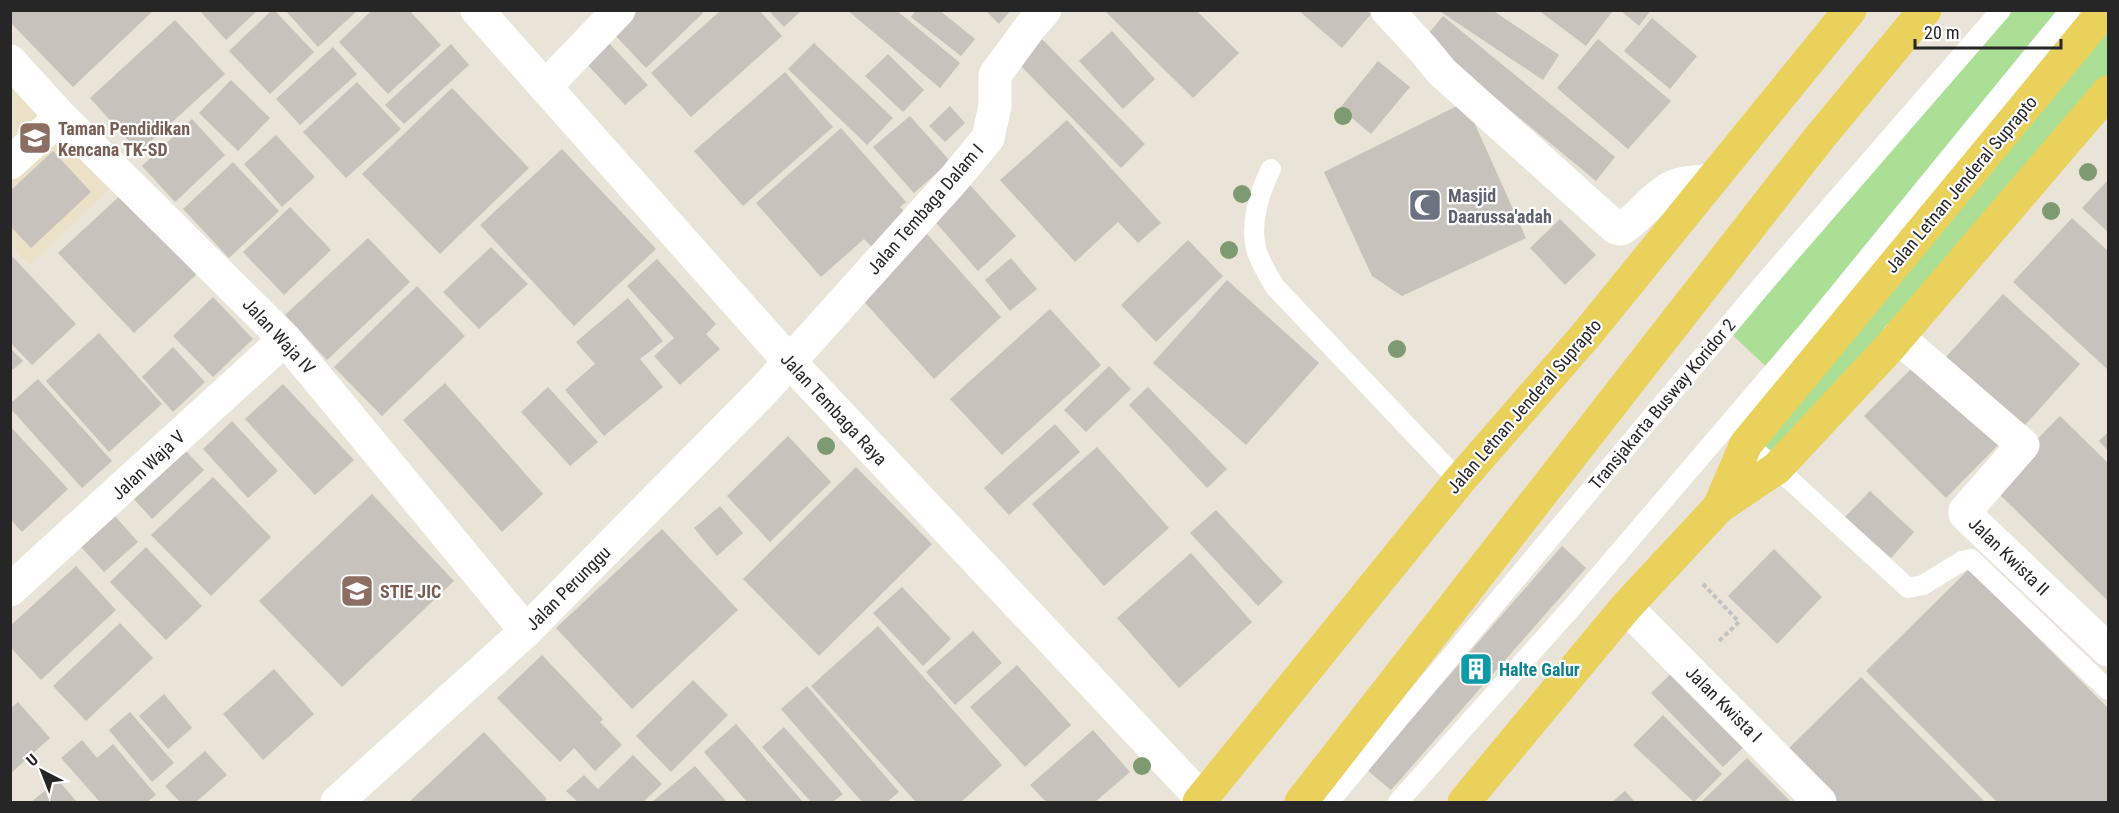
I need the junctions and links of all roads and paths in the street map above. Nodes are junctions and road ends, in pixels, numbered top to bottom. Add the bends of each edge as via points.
1 (477, 10) edge
2 (619, 10) edge
3 (1045, 10) edge
4 (1387, 10) edge
5 (1850, 10) edge
6 (1925, 10) edge
7 (2001, 10) edge
8 (2070, 10) edge
9 (2106, 10) edge
10 (10, 61) edge
11 (545, 87) junction
12 (2109, 92) edge
13 (61, 117) junction
14 (10, 163) edge
15 (1271, 169) dead end
16 (1710, 180) junction
17 (1898, 337) junction
18 (285, 339) junction
19 (789, 361) junction
20 (1746, 444) junction
21 (1777, 468) junction
22 (1459, 481) junction
23 (1719, 507) junction
24 (1676, 556) junction
25 (10, 590) edge
26 (1626, 607) junction
27 (526, 631) junction
28 (1718, 642) dead end
29 (2109, 650) edge
30 (2109, 690) edge
31 (1200, 801) edge
32 (337, 802) edge
33 (1301, 802) edge
34 (1329, 802) edge
35 (1398, 802) edge
36 (1464, 802) edge
37 (1820, 802) edge

1 - 11 street, Jalan Tembaga Raya
2 - 11 street
3 - 19 street, Jalan Tembaga Dalam I via 995,75 995,106 988,138
4 - 16 street via 1442,72 1616,228 1629,224 1666,191
5 - 16 main road, Jalan Letnan Jenderal Suprapto
6 - 33 main road via 1816,142
7 - 34 lane, Transjakarta Busway Koridor 2 via 1764,283
8 - 35 lane via 1808,332 1574,605
9 - 20 main road, Jalan Letnan Jenderal Suprapto
10 - 13 street, Jalan Waja IV
11 - 19 street, Jalan Tembaga Raya
12 - 17 main road, Jalan Letnan Jenderal Suprapto
13 - 14 street
13 - 18 street, Jalan Waja IV
15 - 22 lane via 1260,189 1254,227 1257,252 1275,287
16 - 22 main road, Jalan Letnan Jenderal Suprapto via 1586,335
17 - 21 main road, Jalan Letnan Jenderal Suprapto
17 - 29 street, Jalan Kwista II via 2023,445 1965,514
18 - 25 street, Jalan Waja V
18 - 27 street, Jalan Waja IV
19 - 27 street, Jalan Perunggu
19 - 31 street, Jalan Tembaga Raya
20 - 21 lane
20 - 23 main road, Jalan Letnan Jenderal Suprapto
21 - 23 main road, Jalan Letnan Jenderal Suprapto
21 - 30 lane via 1908,588 1923,585 1971,559
22 - 31 main road, Jalan Letnan Jenderal Suprapto
23 - 24 main road, Jalan Letnan Jenderal Suprapto
24 - 26 main road, Jalan Letnan Jenderal Suprapto
24 - 28 path via 1739,622
26 - 36 main road, Jalan Letnan Jenderal Suprapto
26 - 37 street, Jalan Kwista I
27 - 32 street, Jalan Perunggu

